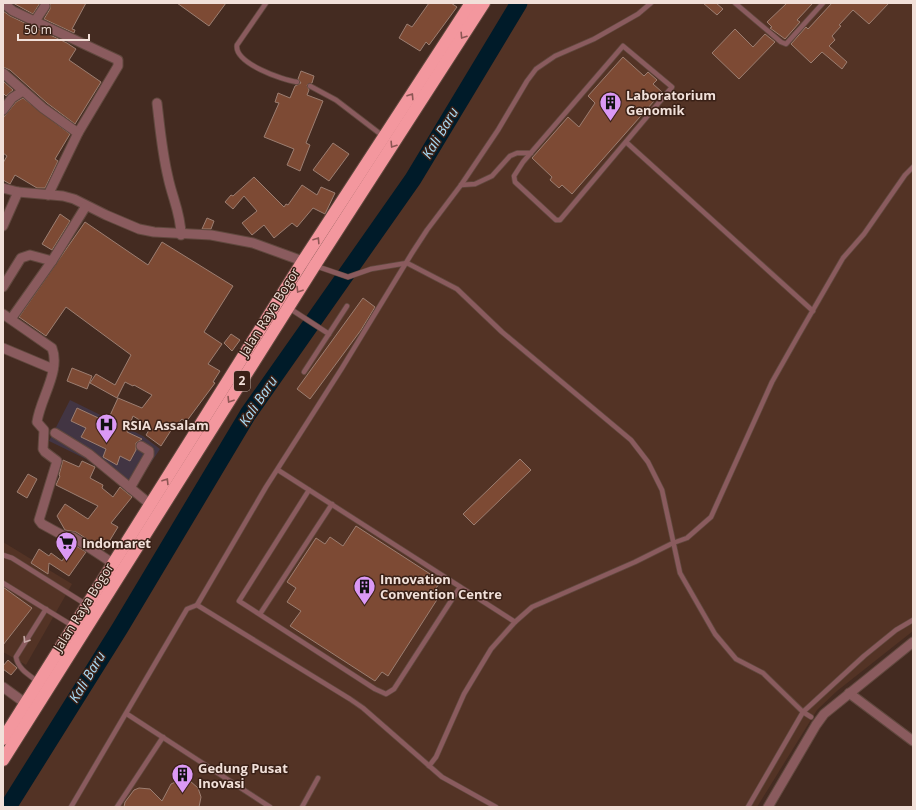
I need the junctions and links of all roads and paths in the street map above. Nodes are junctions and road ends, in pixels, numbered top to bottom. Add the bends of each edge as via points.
1 (3, 3) edge
2 (266, 3) edge
3 (471, 3) edge
4 (484, 3) edge
5 (651, 3) edge
6 (735, 3) edge
7 (823, 3) edge
8 (45, 6) dead end
9 (35, 21) junction
10 (3, 73) edge
11 (297, 82) dead end
12 (310, 86) dead end
13 (23, 90) junction
14 (156, 103) dead end
15 (3, 110) edge
16 (78, 133) junction
17 (385, 137) junction
18 (626, 142) junction
19 (531, 153) junction
20 (913, 167) edge
21 (461, 185) junction
22 (3, 189) edge
23 (18, 192) junction
24 (48, 195) junction
25 (86, 206) junction
26 (3, 226) edge
27 (181, 234) junction
28 (52, 261) junction
29 (303, 261) junction
30 (407, 263) junction
31 (315, 265) junction
32 (3, 287) edge
33 (283, 305) junction
34 (347, 306) dead end
35 (813, 311) junction
36 (3, 314) edge
37 (11, 319) junction
38 (329, 334) junction
39 (3, 348) edge
40 (53, 369) junction
41 (304, 372) dead end
42 (56, 433) dead end
43 (141, 446) dead end
44 (278, 470) junction
45 (130, 488) junction
46 (309, 490) junction
47 (332, 504) junction
48 (151, 505) junction
49 (673, 543) junction
50 (3, 555) edge
51 (114, 564) junction
52 (3, 583) edge
53 (460, 587) junction
54 (88, 605) junction
55 (197, 605) junction
56 (46, 609) junction
57 (260, 614) junction
58 (913, 620) edge
59 (514, 622) junction
60 (79, 629) junction
61 (913, 642) edge
62 (38, 682) junction
63 (3, 687) edge
64 (849, 693) junction
65 (25, 704) junction
66 (803, 712) junction
67 (127, 714) junction
68 (811, 717) dead end
69 (163, 737) junction
70 (3, 739) edge
71 (913, 740) edge
72 (3, 760) edge
73 (429, 766) junction
74 (318, 778) dead end
75 (71, 807) edge
76 (117, 807) edge
77 (270, 807) edge
78 (302, 807) edge
79 (496, 807) edge
80 (748, 807) edge
81 (768, 807) edge

1 - 9 street
2 - 11 lane via 237,45 237,53 274,76
17 -> 3 highway, Jalan Raya Bogor / 2
4 -> 31 highway, Jalan Raya Bogor / 2
5 - 21 lane via 638,14 594,39 555,56 536,69
6 - 7 lane via 780,42 786,44
8 - 9 street
9 - 16 street via 100,50 118,62 116,70
10 - 13 street
12 - 17 lane via 336,100
13 - 15 street via 12,98
13 - 16 street
14 - 27 street via 161,149 179,212
16 - 24 street
29 -> 17 highway, Jalan Raya Bogor / 2
18 - 19 lane via 560,220 556,220 514,179
18 - 19 lane via 672,87 623,46
18 - 35 lane
19 - 21 lane via 510,156 492,176 475,184
20 - 35 lane via 864,234 843,258
21 - 30 lane via 427,230
22 - 23 street
23 - 24 street
23 - 26 street
24 - 25 street via 74,199
25 - 27 street via 139,229
25 - 28 street
27 - 29 street via 211,235 253,243
28 - 32 street via 30,255 21,258
28 - 37 street
29 - 31 street
29 - 33 highway, Jalan Raya Bogor / 2
30 - 31 lane via 371,269 345,277
30 - 44 lane
30 - 49 lane via 458,289 502,332 631,440 648,462 662,490
31 -> 33 highway, Jalan Raya Bogor / 2
33 - 38 lane
48 -> 33 highway, Jalan Raya Bogor / 2
33 -> 60 highway, Jalan Raya Bogor / 2
34 - 38 lane
35 - 49 lane via 772,382 711,517 687,538
36 - 37 street
37 - 40 street via 52,348
38 - 41 lane
39 - 40 street
40 - 51 street via 37,422 44,430 45,452 57,461 38,520 64,536 73,537
42 - 45 street via 79,446
43 - 45 street via 149,451 149,455
44 - 46 lane
44 - 55 lane
45 - 48 street
46 - 47 lane
46 - 57 lane via 238,601
47 - 53 lane
47 - 57 lane
48 - 51 highway, Jalan Raya Bogor / 2
49 - 59 lane via 532,607
49 - 66 lane via 680,573 715,634 736,659 763,673
50 - 54 lane
51 - 54 highway, Jalan Raya Bogor / 2
52 - 56 lane
53 - 57 lane via 394,689 386,694
53 - 59 lane
54 - 60 highway, Jalan Raya Bogor / 2
55 - 67 lane via 187,609
55 - 73 lane via 350,699
56 - 60 lane
56 -> 62 lane via 16,657 24,672
58 - 66 lane via 896,630 864,656
59 - 73 lane via 491,649 468,687 436,757
60 - 62 highway, Jalan Raya Bogor / 2
60 - 72 highway, Jalan Raya Bogor / 2
61 - 64 street
62 - 65 highway, Jalan Raya Bogor / 2
63 - 65 street
64 - 71 street
64 - 81 street via 824,714 816,725
65 - 70 highway, Jalan Raya Bogor / 2
66 - 68 lane
66 - 80 lane
67 - 69 lane
67 - 75 lane
69 - 76 lane
69 - 77 lane
73 - 79 lane via 449,782
74 - 78 lane

